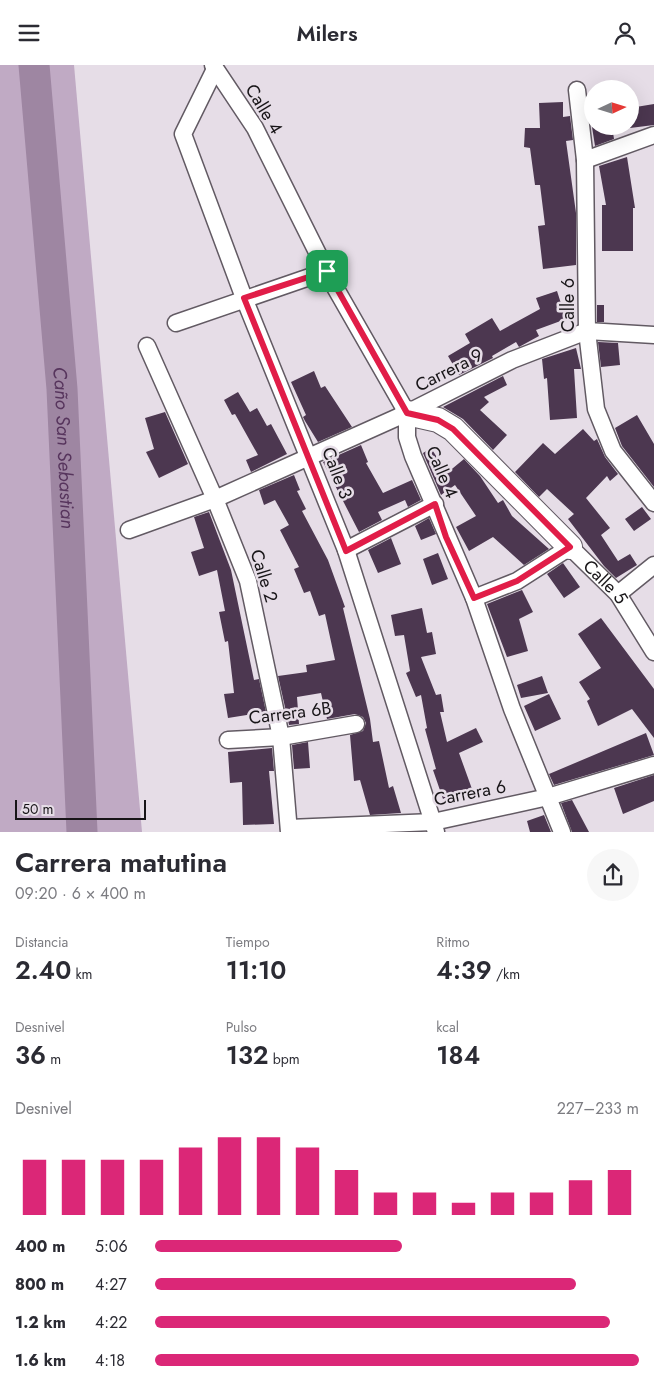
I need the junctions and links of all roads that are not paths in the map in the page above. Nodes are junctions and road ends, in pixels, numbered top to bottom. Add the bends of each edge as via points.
1 (214, 67) edge
2 (577, 90) dead end
3 (654, 135) edge
4 (585, 160) junction
5 (327, 271) junction
6 (244, 298) junction
7 (176, 323) dead end
8 (587, 331) junction
9 (654, 335) edge
10 (147, 346) dead end
11 (407, 413) junction
12 (310, 457) junction
13 (214, 499) junction
14 (654, 503) edge
15 (435, 504) junction
16 (129, 530) dead end
17 (570, 547) junction
18 (346, 551) junction
19 (654, 565) edge
20 (618, 594) junction
21 (474, 598) junction
22 (654, 652) edge
23 (356, 724) dead end
24 (281, 737) junction
25 (228, 740) dead end
26 (654, 765) edge
27 (548, 797) junction
28 (434, 827) edge
29 (289, 830) edge
30 (562, 832) edge

1 - 5 street, Calle 4 via 255,128
1 - 6 street, Calle 3 via 183,134
2 - 4 street, Calle 6
3 - 4 street
4 - 8 street, Calle 6
5 - 6 street
5 - 11 street, Calle 4
6 - 7 street
6 - 12 street, Calle 3
8 - 9 street, Carrera 9
8 - 11 street, Carrera 9 via 512,360
8 - 14 street, Calle 6 via 596,409 613,451
10 - 13 street, Calle 2
11 - 12 street, Carrera 9
11 - 15 street, Calle 4 via 407,437 413,457
11 - 17 street, Calle 5 via 438,420 453,429
12 - 13 street, Carrera 9
12 - 18 street, Calle 3
13 - 16 street, Carrera 9
13 - 24 street, Calle 2 via 248,581
15 - 18 street
15 - 21 street, Calle 4
17 - 20 street, Calle 5
17 - 21 street via 517,581
18 - 28 street, Calle 3
19 - 20 street
20 - 22 street, Calle 5
21 - 27 street, Calle 4 via 512,709
23 - 24 street, Carrera 6B
24 - 25 street, Carrera 6B
24 - 29 street, Calle 2
26 - 27 street, Carrera 6
27 - 28 street, Carrera 6
27 - 30 street, Calle 4
28 - 29 street, Carrera 6

